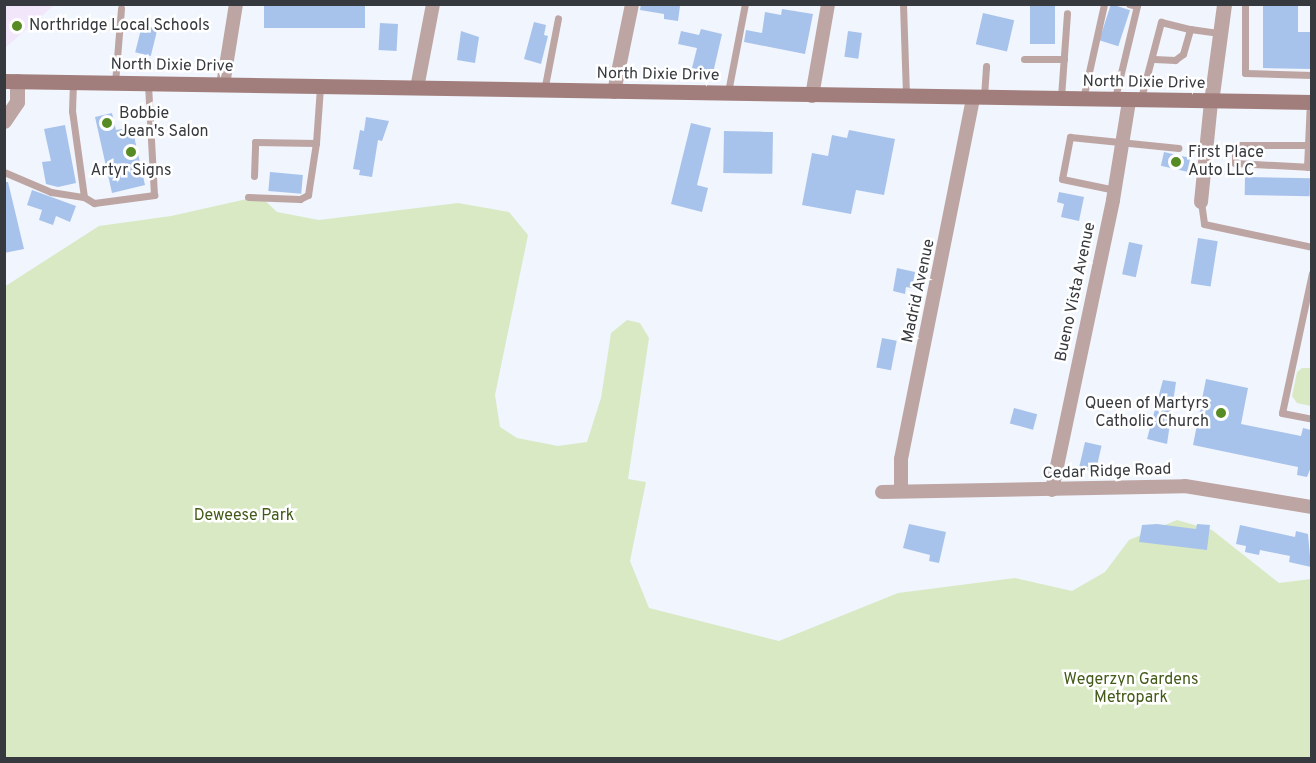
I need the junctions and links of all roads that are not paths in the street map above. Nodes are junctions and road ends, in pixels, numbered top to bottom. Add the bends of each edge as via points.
1 (236, 4) edge
2 (632, 4) edge
3 (745, 4) edge
4 (828, 4) edge
5 (903, 4) edge
6 (1104, 4) edge
7 (1129, 4) edge
8 (1224, 4) edge
9 (1245, 4) edge
10 (430, 5) edge
11 (121, 8) dead end
12 (1067, 13) dead end
13 (558, 18) dead end
14 (1190, 28) junction
15 (1218, 33) junction
16 (1024, 59) dead end
17 (1064, 59) junction
18 (1154, 59) junction
19 (986, 66) dead end
20 (1311, 75) edge
21 (11, 81) edge
22 (73, 82) junction
23 (115, 83) junction
24 (148, 84) junction
25 (223, 85) junction
26 (320, 87) junction
27 (417, 88) junction
28 (544, 91) junction
29 (614, 92) junction
30 (728, 94) junction
31 (812, 96) junction
32 (906, 97) junction
33 (979, 98) junction
34 (1061, 99) junction
35 (1083, 100) junction
36 (1128, 101) junction
37 (1211, 102) junction
38 (1310, 102) edge
39 (4, 121) edge
40 (316, 143) junction
41 (1124, 144) junction
42 (1309, 146) edge
43 (1178, 148) dead end
44 (1309, 166) edge
45 (4, 172) edge
46 (254, 176) dead end
47 (1115, 190) junction
48 (84, 197) junction
49 (248, 197) dead end
50 (1201, 202) joint
51 (1311, 247) edge
52 (1311, 273) edge
53 (1311, 420) edge
54 (901, 490) junction
55 (1052, 490) junction
56 (882, 492) dead end
57 (1311, 507) edge

1 - 25 street
2 - 29 street
3 - 30 lane
4 - 31 street
5 - 32 lane
6 - 35 lane
7 - 36 lane via 1137,6
8 - 15 street
9 - 20 lane via 1245,73
10 - 27 street
11 - 23 lane
12 - 17 lane
13 - 28 lane
14 - 15 lane
14 - 18 lane via 1183,54 1175,60
14 - 18 lane via 1161,22
15 - 37 street
16 - 17 lane
17 - 34 lane
18 - 36 lane
19 - 33 lane
21 - 22 main road, North Dixie Drive
21 - 39 street via 17,102
22 - 23 main road, North Dixie Drive
22 - 48 lane via 72,111
23 - 24 main road, North Dixie Drive
24 - 25 main road, North Dixie Drive
24 - 48 lane via 154,195 94,203
25 - 26 main road, North Dixie Drive
26 - 27 main road, North Dixie Drive
26 - 40 lane
27 - 28 main road, North Dixie Drive
28 - 29 main road, North Dixie Drive
29 - 30 main road, North Dixie Drive
30 - 31 main road, North Dixie Drive
31 - 32 main road, North Dixie Drive
32 - 33 main road, North Dixie Drive
33 - 34 main road, North Dixie Drive
33 - 54 street, Madrid Avenue via 901,459
34 - 35 main road, North Dixie Drive
35 - 36 main road, North Dixie Drive
36 - 37 main road, North Dixie Drive
36 - 41 street, Bueno Vista Avenue
37 - 38 main road, North Dixie Drive
37 - 50 street
38 - 42 lane
40 - 46 lane via 255,142
40 - 49 lane via 312,190 308,195 300,199
41 - 43 lane
41 - 47 street, Bueno Vista Avenue
41 - 47 lane via 1070,137 1062,179
42 - 44 lane
42 - 44 lane via 1235,147 1235,163 1240,166
45 - 48 lane via 51,192
47 - 55 street, Bueno Vista Avenue
50 - 51 lane via 1204,224
52 - 53 lane via 1282,413
54 - 55 street, Cedar Ridge Road
54 - 56 street, Cedar Ridge Road
55 - 57 street, Cedar Ridge Road via 1185,486

